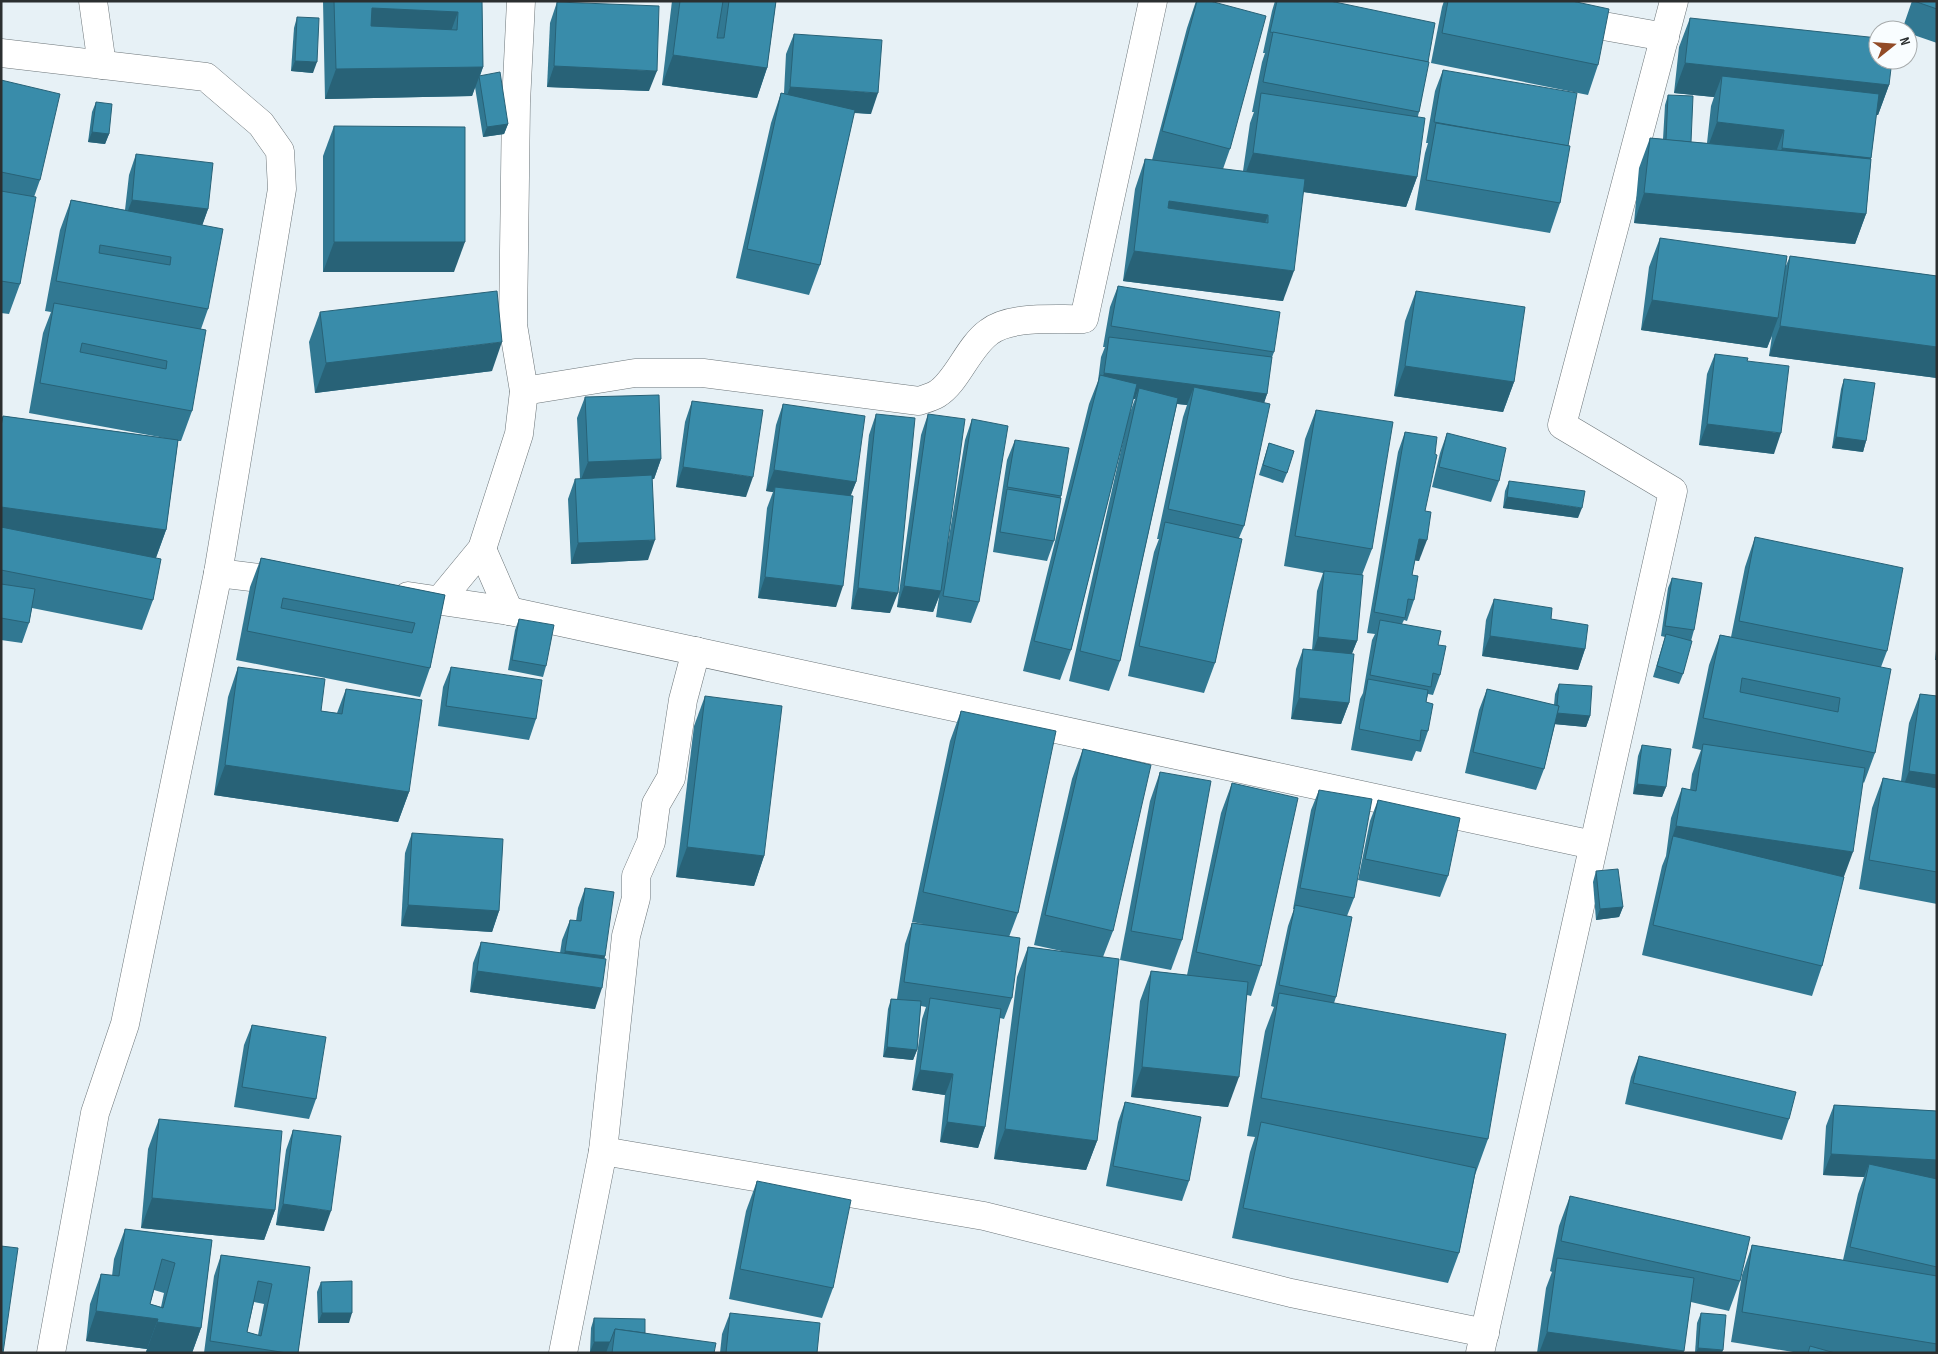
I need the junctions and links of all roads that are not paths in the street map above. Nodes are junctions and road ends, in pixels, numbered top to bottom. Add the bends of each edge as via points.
1 (93, 1) edge
2 (521, 1) edge
3 (1153, 1) edge
4 (1674, 1) edge
5 (1550, 16) edge
6 (1665, 36) junction
7 (1, 53) edge
8 (102, 65) junction
9 (524, 391) junction
10 (482, 549) junction
11 (218, 573) junction
12 (315, 585) edge
13 (382, 593) edge
14 (440, 600) junction
15 (509, 611) junction
16 (696, 652) junction
17 (1593, 845) junction
18 (603, 1151) junction
19 (1482, 1343) edge
20 (51, 1353) edge
21 (563, 1353) edge

1 - 8 street
2 - 9 street via 513,326
3 - 9 street via 1084,319 1011,322 989,331 938,394 919,401 703,373 635,373
4 - 6 street
5 - 6 street
6 - 17 street via 1562,425 1673,492
7 - 8 street
8 - 11 street via 206,78 261,124 280,151 282,189
9 - 10 street via 519,434
10 - 14 street
10 - 15 street
11 - 12 street
11 - 20 street via 125,1024 95,1113
13 - 14 street
14 - 15 street
15 - 16 street
16 - 17 street
16 - 18 street via 683,700 670,778 656,804 651,842 636,876 636,898 626,936
17 - 19 street
18 - 19 street via 984,1216
18 - 21 street

